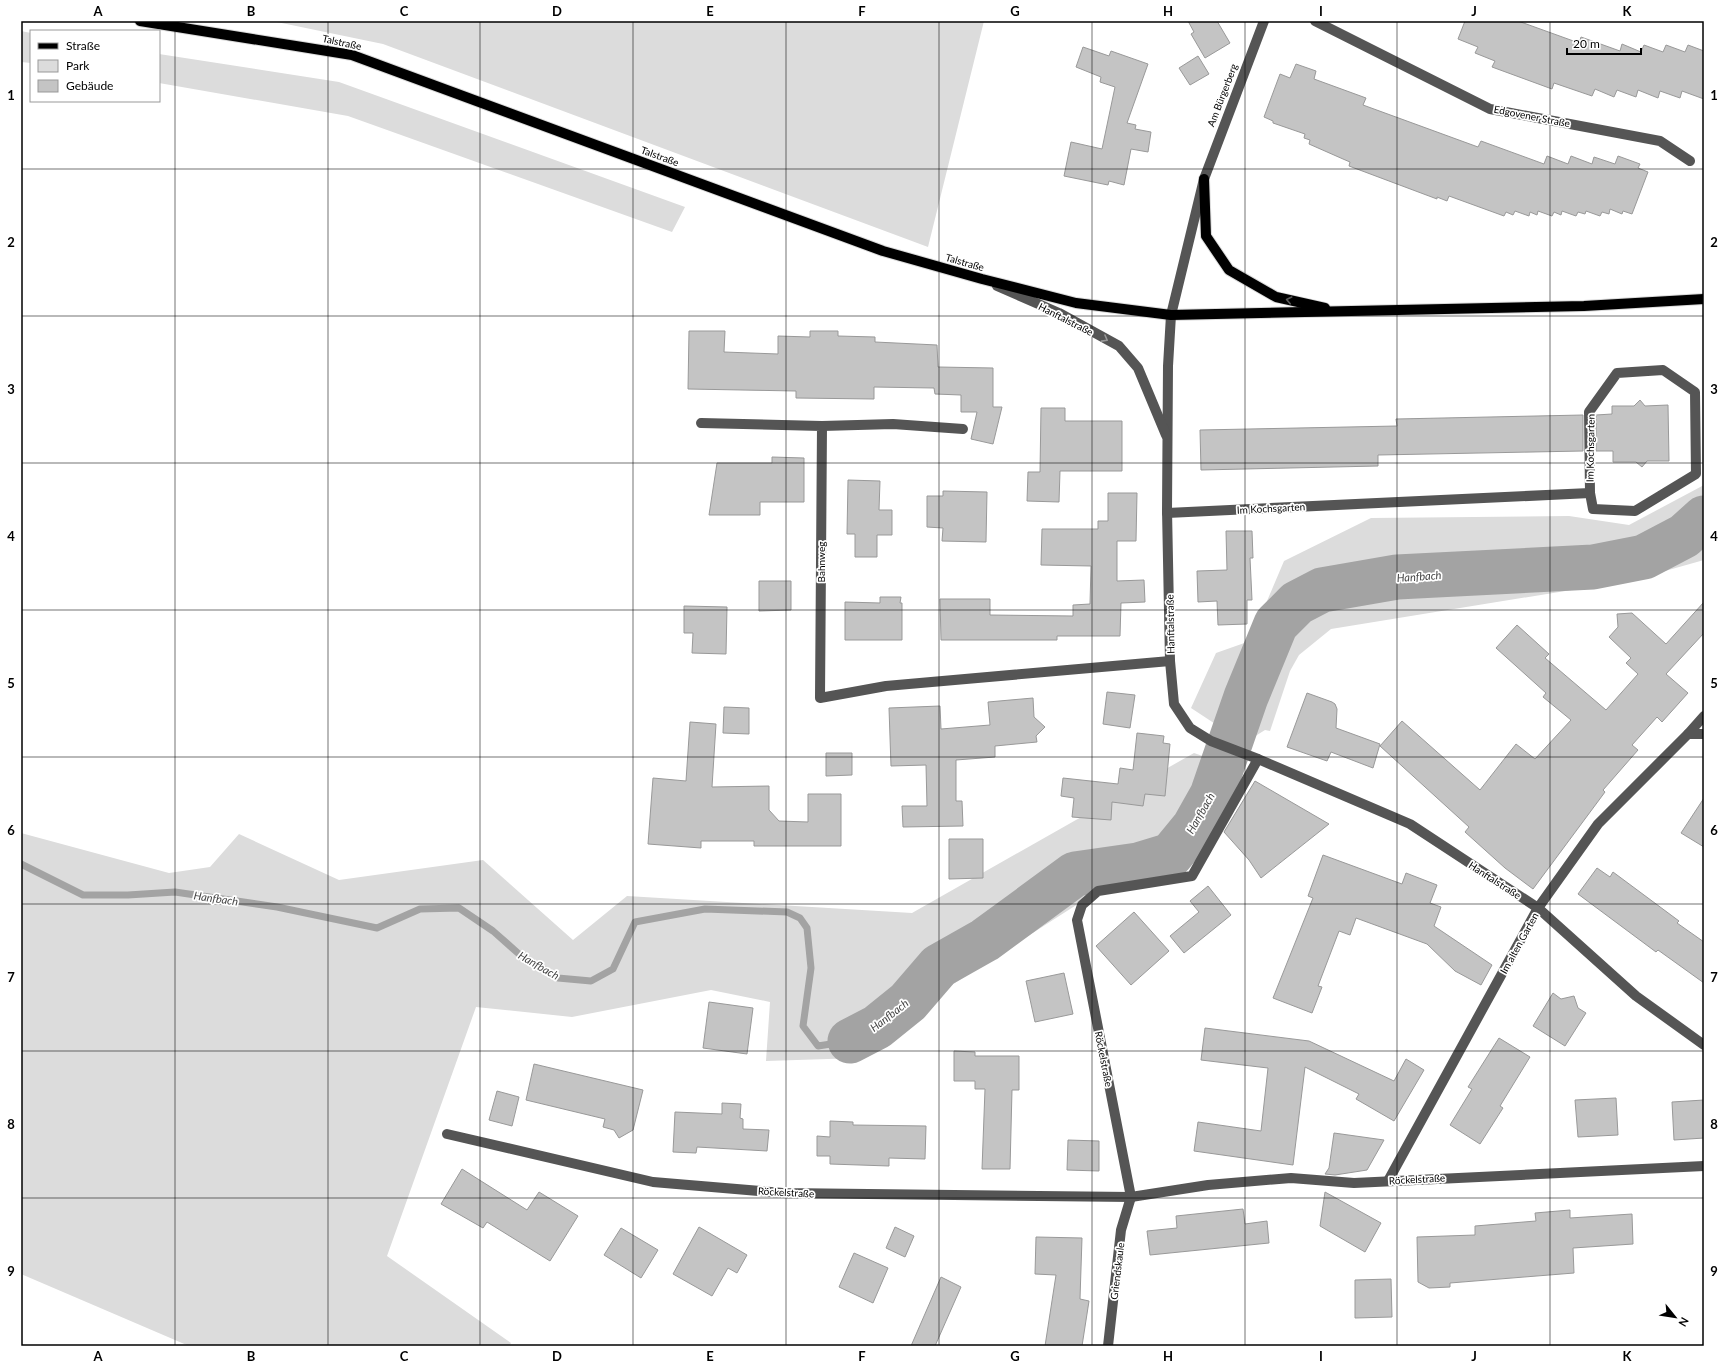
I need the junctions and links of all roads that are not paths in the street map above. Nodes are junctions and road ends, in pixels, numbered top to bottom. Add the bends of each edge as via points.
1 (140, 21) edge
2 (1264, 21) edge
3 (1315, 21) edge
4 (1690, 161) dead end
5 (1204, 179) junction
6 (982, 279) junction
7 (1704, 299) edge
8 (1340, 311) junction
9 (1171, 315) junction
10 (701, 423) dead end
11 (822, 426) junction
12 (963, 429) dead end
13 (1168, 439) junction
14 (1590, 493) junction
15 (1167, 513) junction
16 (1170, 661) junction
17 (1704, 716) edge
18 (1688, 734) junction
19 (1704, 734) edge
20 (1258, 759) junction
21 (1538, 908) junction
22 (1704, 1045) edge
23 (447, 1134) dead end
24 (1704, 1166) edge
25 (1388, 1180) junction
26 (1131, 1197) junction
27 (1108, 1346) edge

1 - 6 main road, Talstraße via 352,55 883,251
2 - 5 street, Am Bürgerberg
3 - 4 street, Edgovener Straße via 1490,109 1660,140
8 -> 5 main road, Am Bürgerberg via 1276,297 1229,270 1206,236
5 - 9 street, Am Bürgerberg
6 - 9 main road, Talstraße via 1076,303
6 -> 13 street, Hanftalstraße via 1058,313 1119,346 1138,368
7 - 8 main road via 1584,306
8 - 9 main road, Talstraße
9 - 13 street, Hanftalstraße
10 - 11 street
11 - 12 street via 893,424
11 - 16 street, Bahnweg via 820,698 886,686
13 - 15 street, Hanftalstraße
14 - 14 street, Im Kochsgarten via 1589,412 1617,373 1663,370 1695,392 1696,474 1635,511 1593,509
14 - 15 street, Im Kochsgarten
15 - 16 street, Hanftalstraße
16 - 20 street, Hanftalstraße via 1174,704 1190,728 1211,741
17 - 18 street, Im alten Garten
18 - 19 street
18 - 21 street, Im alten Garten via 1598,824
20 - 21 street, Hanftalstraße via 1410,824
20 - 26 street, Röckelstraße via 1192,876 1098,891 1082,905 1077,920
21 - 22 street, Hanftalstraße via 1636,996
21 - 25 street, Im alten Garten
23 - 26 street, Röckelstraße via 653,1182 783,1193
24 - 25 street, Röckelstraße
25 - 26 street, Röckelstraße via 1354,1183 1291,1178 1208,1185
26 - 27 street, Griendskaule via 1121,1230

